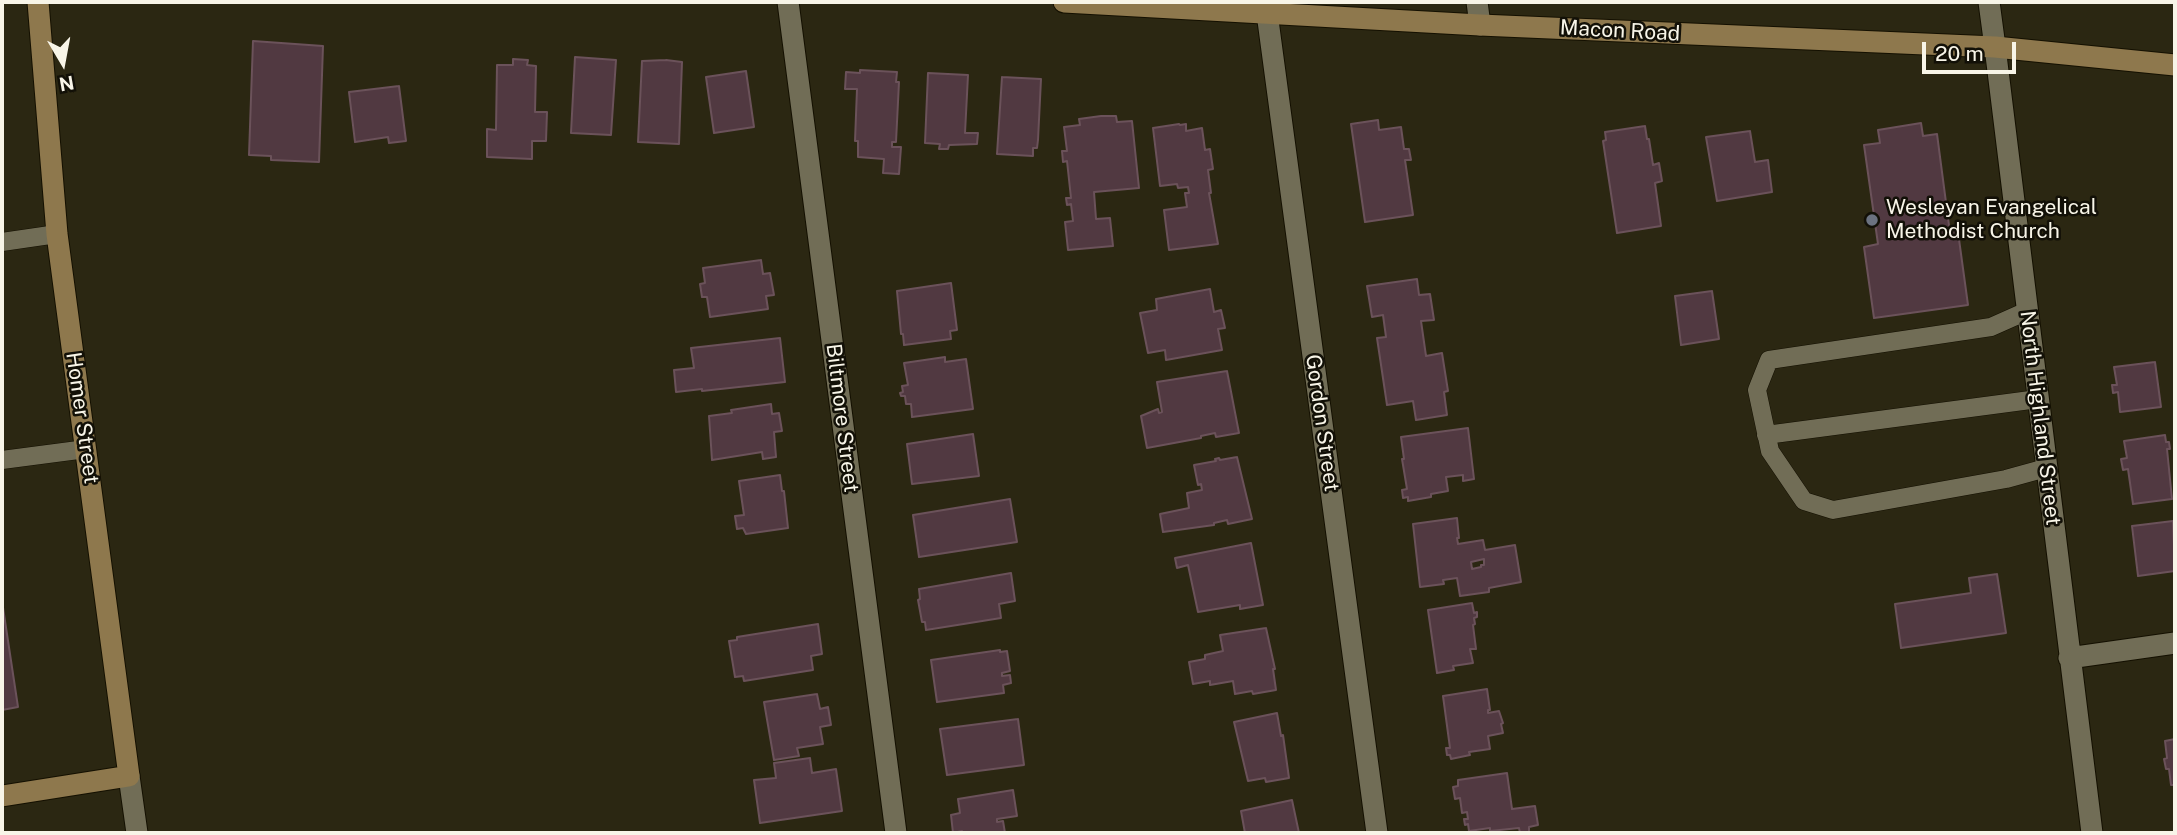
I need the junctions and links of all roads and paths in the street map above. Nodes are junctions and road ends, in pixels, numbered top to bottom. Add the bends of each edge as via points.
1 (38, 2) edge
2 (788, 2) edge
3 (1064, 2) edge
4 (1477, 2) edge
5 (1989, 2) edge
6 (1267, 13) junction
7 (1480, 24) junction
8 (1995, 47) junction
9 (2175, 65) edge
10 (57, 234) junction
11 (2, 242) edge
12 (2027, 311) junction
13 (2038, 399) junction
14 (1766, 435) junction
15 (86, 449) junction
16 (2, 460) edge
17 (2046, 468) junction
18 (2175, 643) edge
19 (2069, 658) junction
20 (129, 776) junction
21 (2, 796) edge
22 (137, 833) edge
23 (896, 833) edge
24 (1377, 833) edge
25 (2092, 833) edge

1 - 10 main road, Homer Street
2 - 23 street, Biltmore Street
3 - 6 main road, Macon Road
4 - 7 street
5 - 8 street, North Highland Street
6 - 7 main road, Macon Road
6 - 24 street, Gordon Street
7 - 8 main road, Macon Road
8 - 9 main road, Macon Road
8 - 12 street, North Highland Street
10 - 11 lane
10 - 15 main road, Homer Street
12 - 13 street, North Highland Street
12 - 14 lane via 1991,327 1769,360 1757,390
13 - 14 lane
13 - 17 street, North Highland Street
14 - 17 lane via 1770,451 1804,501 1833,510
15 - 16 lane
15 - 20 main road, Homer Street
17 - 19 street, North Highland Street
18 - 19 street
19 - 25 street, North Highland Street
20 - 21 main road
20 - 22 street, Homer Street

